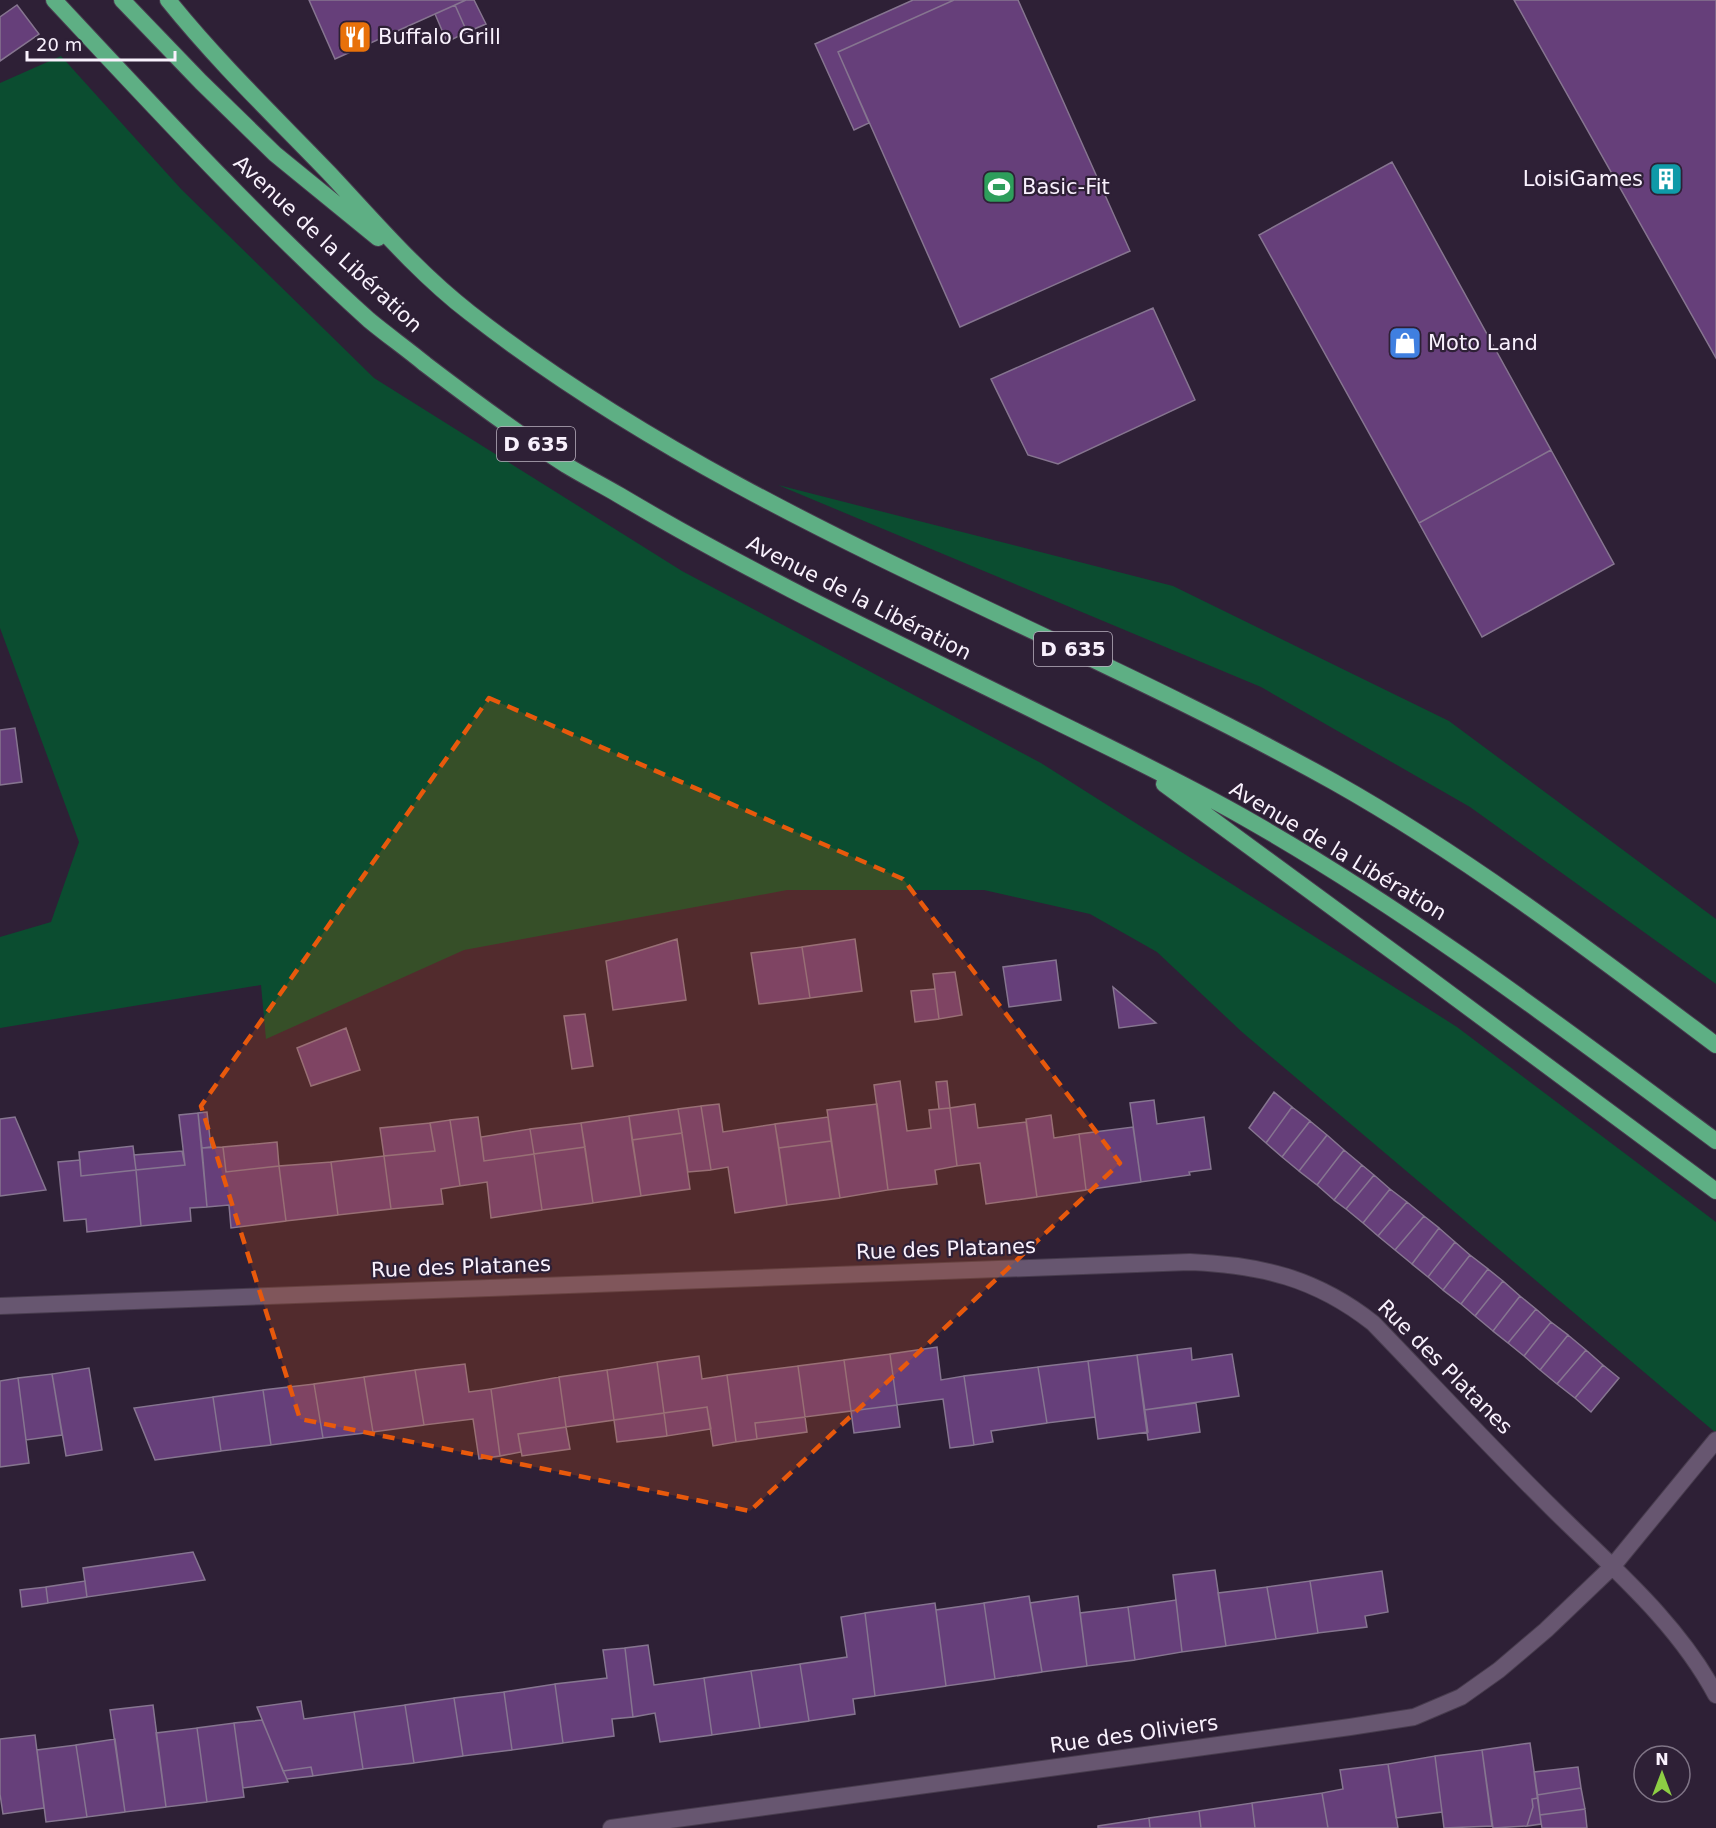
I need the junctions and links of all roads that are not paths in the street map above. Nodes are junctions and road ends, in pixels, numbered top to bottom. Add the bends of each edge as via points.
1 (54, 0) edge
2 (122, 0) edge
3 (168, 0) edge
4 (421, 272) junction
5 (1117, 750) junction
6 (1716, 1045) edge
7 (1716, 1141) edge
8 (1716, 1191) edge
9 (0, 1306) edge
10 (1716, 1440) edge
11 (1612, 1567) junction
12 (1716, 1695) edge
13 (611, 1828) edge

1 - 5 highway, Avenue de la Libération / D 635 via 303,258 372,322 495,416 567,465 735,561
2 - 4 highway via 275,154
3 - 4 highway, Avenue de la Libération / D 635 via 245,88
4 - 6 highway, Avenue de la Libération / D 635 via 501,336 598,403 744,490 1150,687 1377,807 1510,894
5 - 7 highway, Avenue de la Libération / D 635 via 1242,815 1328,866 1519,995
5 - 8 highway
9 - 11 street, Rue des Platanes via 1190,1262 1240,1266 1302,1280 1352,1306
10 - 11 street, Rue des Oliviers
11 - 12 street, Rue des Platanes via 1674,1632
11 - 13 street, Rue des Oliviers via 1546,1630 1478,1686 1414,1717

